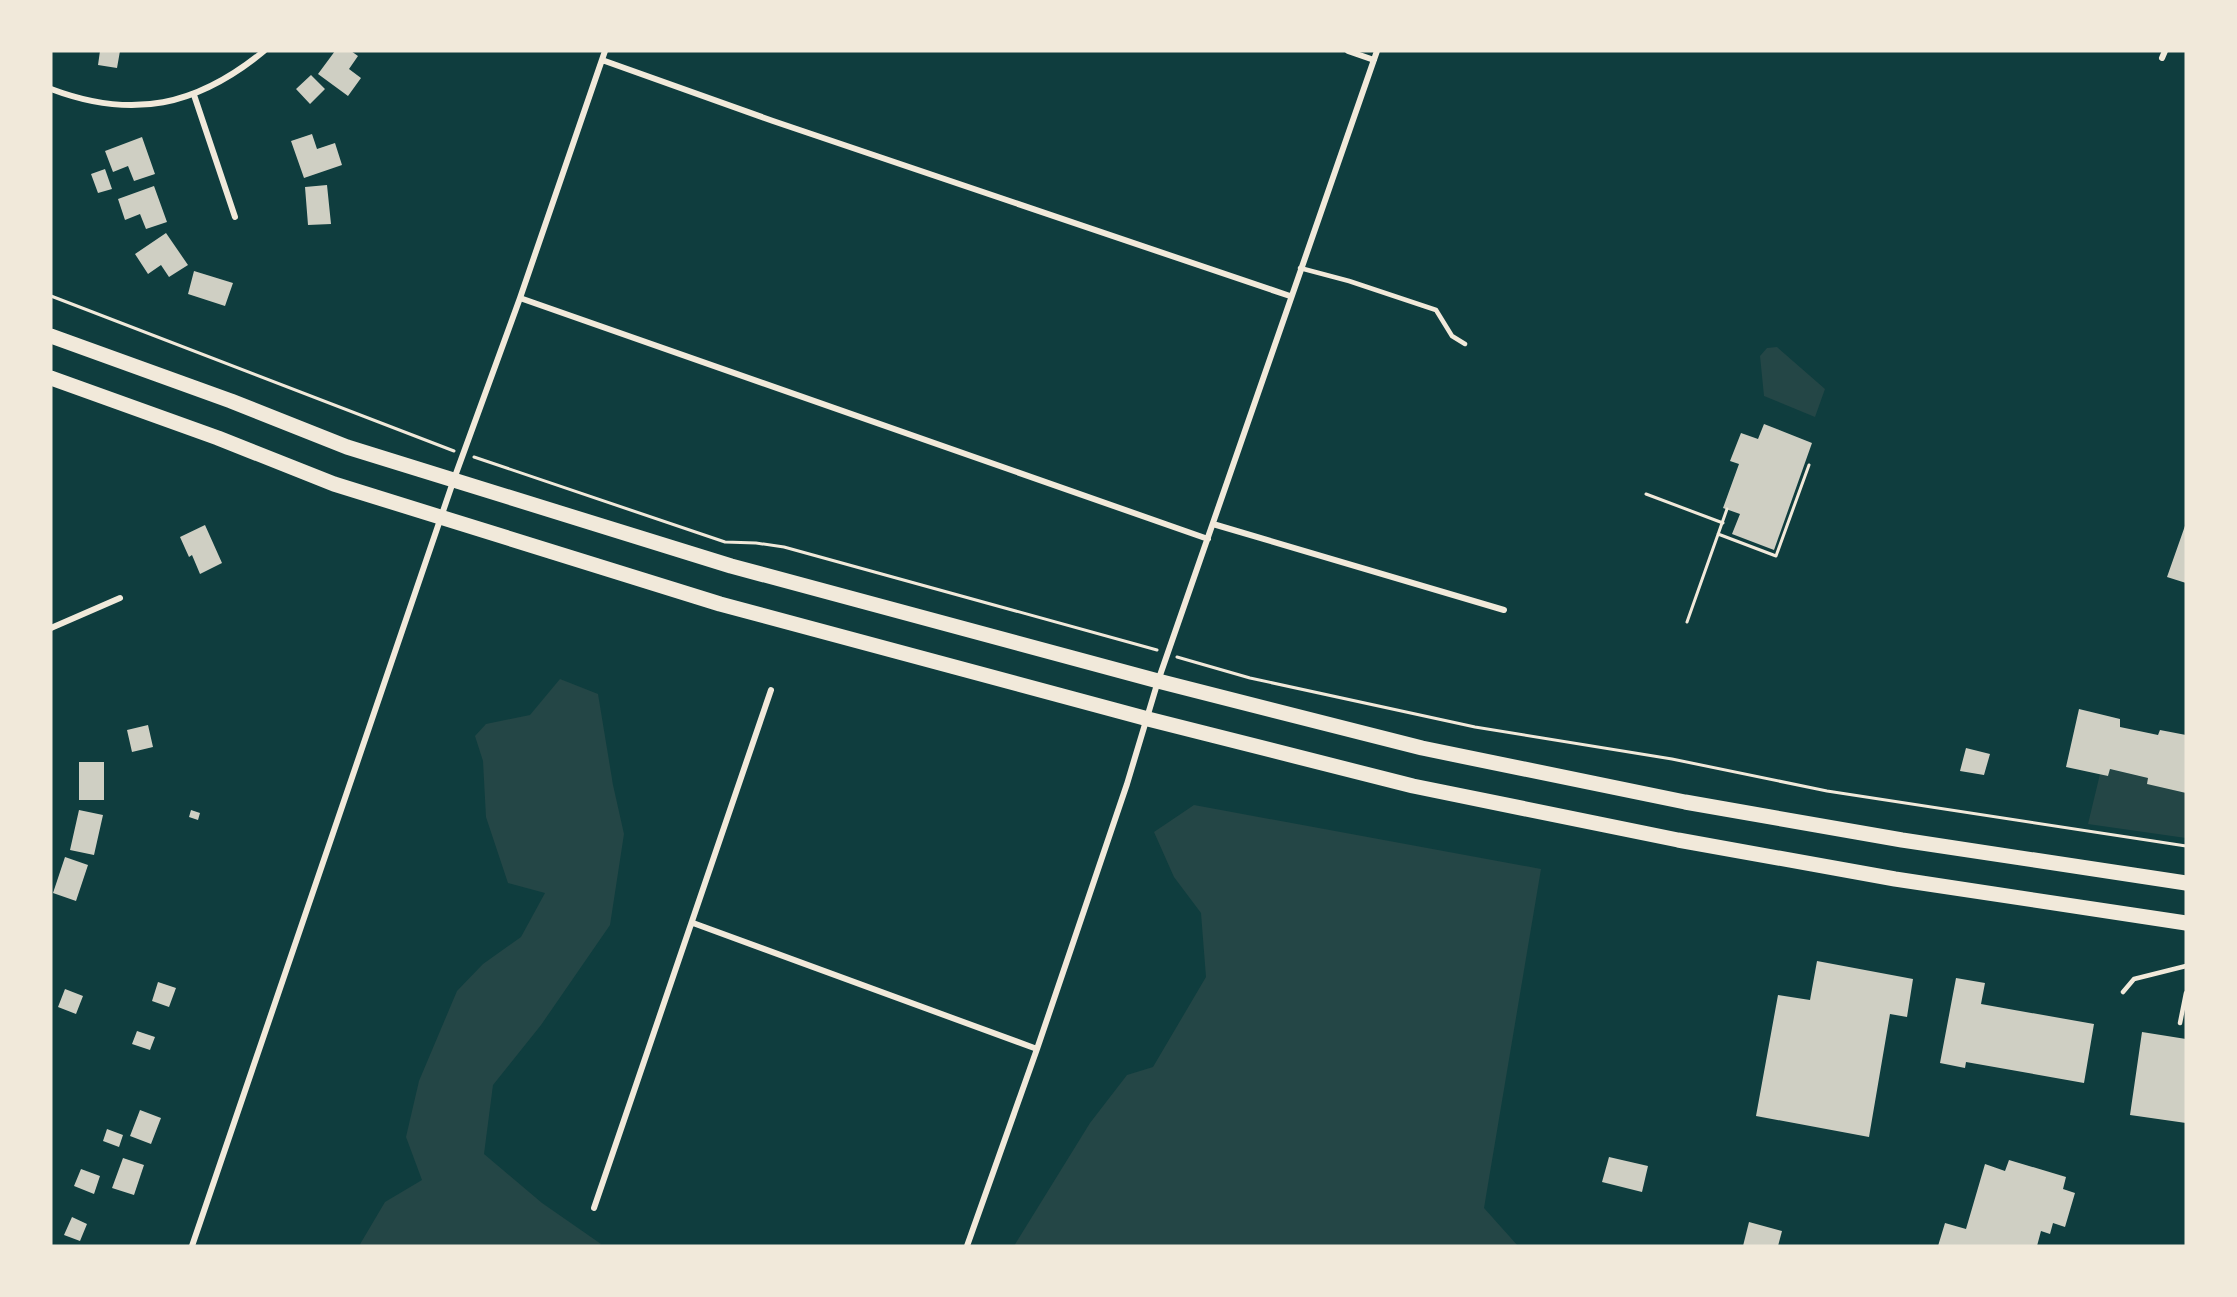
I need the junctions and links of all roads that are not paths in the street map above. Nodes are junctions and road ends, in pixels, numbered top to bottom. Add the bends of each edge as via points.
1 (264, 51) edge
2 (605, 51) edge
3 (1348, 51) edge
4 (1377, 51) edge
5 (602, 60) junction
6 (1374, 60) junction
7 (51, 89) edge
8 (194, 95) junction
9 (235, 217) dead end
10 (1300, 268) junction
11 (1290, 296) junction
12 (520, 298) junction
13 (51, 336) edge
14 (1465, 344) dead end
15 (51, 378) edge
16 (454, 479) junction
17 (443, 517) junction
18 (1213, 524) junction
19 (1208, 539) junction
20 (120, 598) dead end
21 (1504, 610) dead end
22 (51, 628) edge
23 (1158, 681) junction
24 (771, 690) dead end
25 (1148, 719) junction
26 (2186, 883) edge
27 (693, 923) junction
28 (2186, 923) edge
29 (2186, 966) edge
30 (2123, 992) dead end
31 (2186, 993) edge
32 (2180, 1023) dead end
33 (1037, 1049) junction
34 (594, 1208) dead end
35 (192, 1246) edge
36 (967, 1246) edge

1 - 8 street via 232,75
2 - 5 street
3 - 6 street
4 - 6 street
5 - 11 street
5 - 12 street
6 - 10 street
7 - 8 street via 104,105 166,102
8 - 9 street
10 - 11 street
10 - 14 lane via 1436,310 1452,336
11 - 18 street
12 - 16 street
12 - 19 street
13 - 16 main road via 347,447
15 - 17 main road via 334,484
16 - 17 street
16 - 23 main road via 731,566
17 - 25 main road via 720,604
17 - 35 street
18 - 19 street
18 - 21 street
19 - 23 street
20 - 22 street
23 - 25 street
23 - 26 main road via 1422,748 1685,802
24 - 27 street
25 - 28 main road via 1413,786 1678,840 1895,879
25 - 33 street
27 - 33 street
27 - 34 street
29 - 30 lane via 2134,979
31 - 32 lane
33 - 36 street

